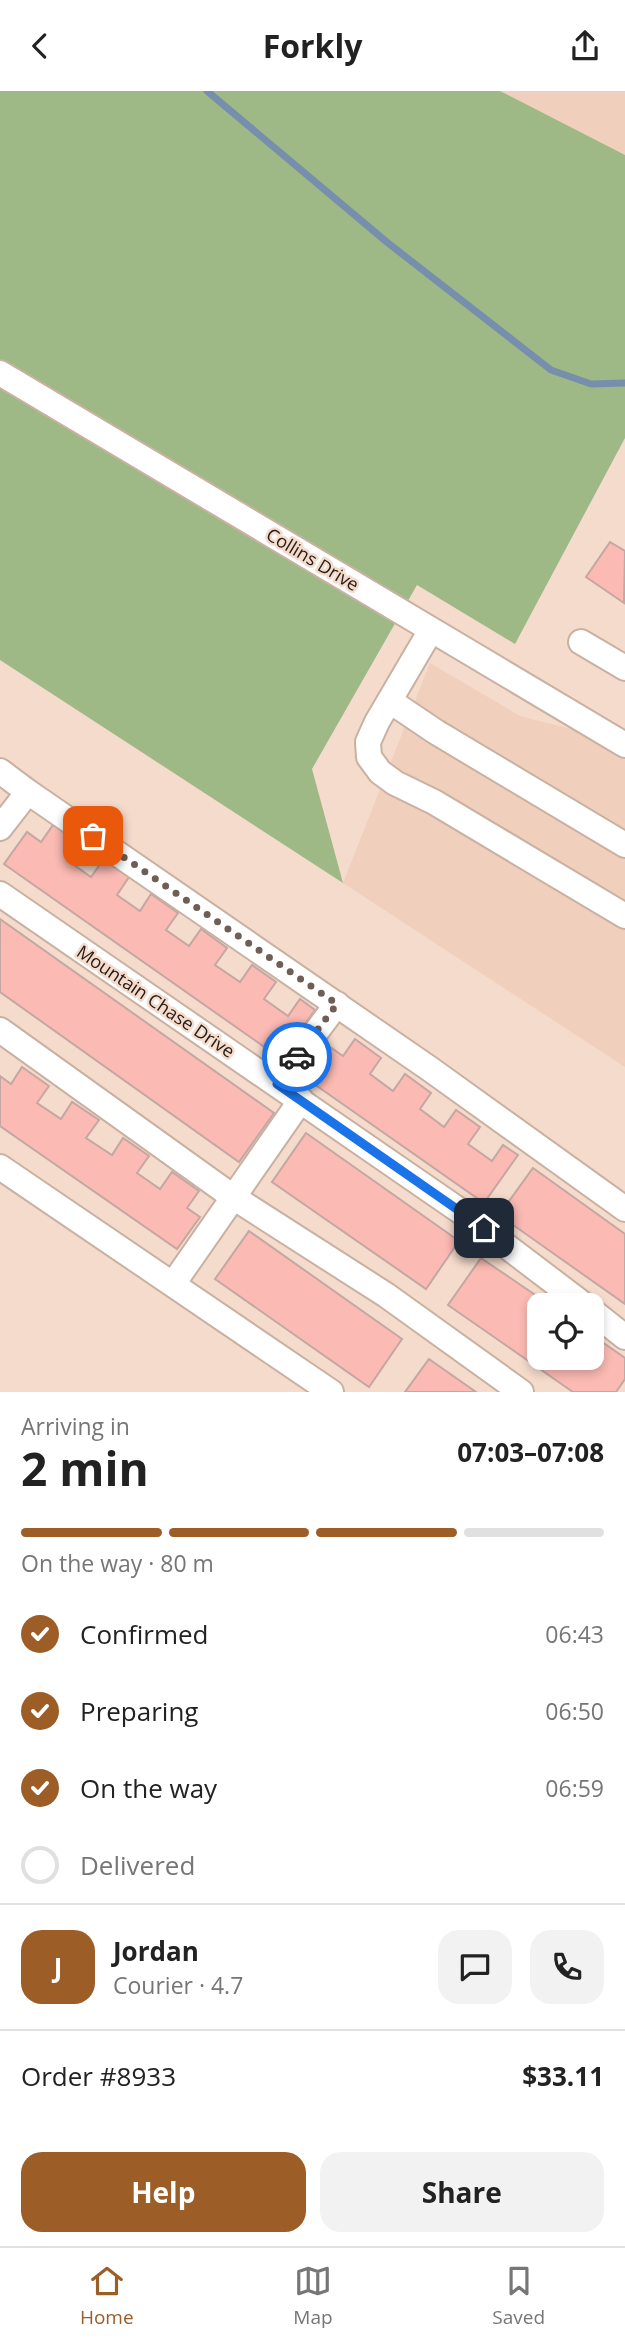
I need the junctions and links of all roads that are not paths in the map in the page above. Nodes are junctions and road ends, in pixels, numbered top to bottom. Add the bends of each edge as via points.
1 (0, 373) edge
2 (431, 630) junction
3 (581, 642) dead end
4 (625, 668) edge
5 (390, 701) junction
6 (625, 745) edge
7 (0, 771) edge
8 (28, 792) junction
9 (0, 828) edge
10 (625, 845) edge
11 (0, 894) edge
12 (625, 916) edge
13 (337, 1004) junction
14 (0, 1030) edge
15 (277, 1084) junction
16 (301, 1100) junction
17 (0, 1167) edge
18 (233, 1197) junction
19 (625, 1209) edge
20 (173, 1283) junction
21 (568, 1293) edge
22 (604, 1320) edge
23 (625, 1337) edge
24 (331, 1392) edge
25 (521, 1392) edge

1 - 2 street, Collins Drive
2 - 5 street
2 - 6 street, Collins Drive
3 - 4 street
5 - 10 street
5 - 12 street via 368,741 369,757 380,772
7 - 8 street
8 - 9 street
8 - 13 street
11 - 15 street, Mountain Chase Drive
13 - 15 street
13 - 19 street
14 - 18 street
15 - 16 street, Mountain Chase Drive
16 - 18 street
16 - 21 street, Mountain Chase Drive
17 - 20 street
18 - 20 street
18 - 25 street via 386,1295
20 - 24 street
22 - 23 street

